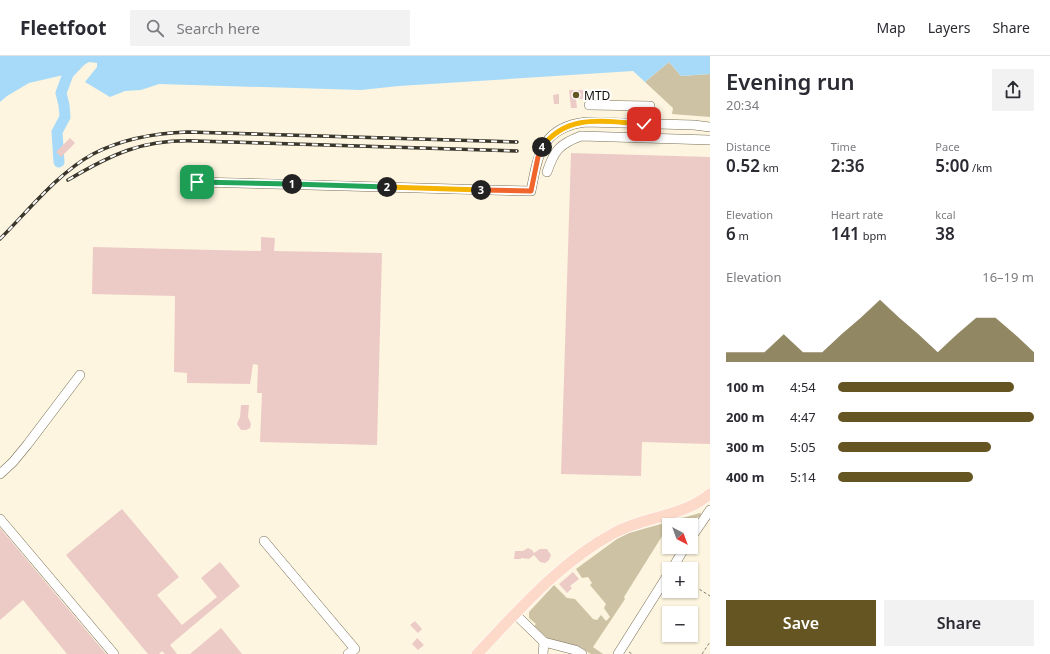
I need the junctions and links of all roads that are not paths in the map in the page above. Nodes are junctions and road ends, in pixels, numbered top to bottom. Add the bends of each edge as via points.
1 (589, 105) dead end
2 (651, 124) junction
3 (710, 127) edge
4 (710, 140) edge
5 (547, 172) dead end
6 (197, 182) dead end
7 (80, 375) dead end
8 (0, 474) edge
9 (708, 499) edge
10 (710, 510) edge
11 (0, 519) edge
12 (698, 528) edge
13 (264, 541) dead end
14 (662, 584) edge
15 (516, 614) junction
16 (544, 642) junction
17 (114, 654) edge
18 (348, 654) edge
19 (477, 654) edge
20 (543, 654) edge
21 (582, 654) edge
22 (618, 654) edge

1 - 2 street via 650,106
2 - 3 street
2 - 6 street via 586,122 565,127 554,134 542,148 531,191
4 - 5 street via 581,136 567,141 558,149
7 - 8 street via 27,445
9 - 15 main road via 615,532 569,564
10 - 12 street
11 - 17 street
13 - 18 street via 355,649
14 - 22 street
15 - 16 street
15 - 19 main road
16 - 20 street
16 - 21 street

